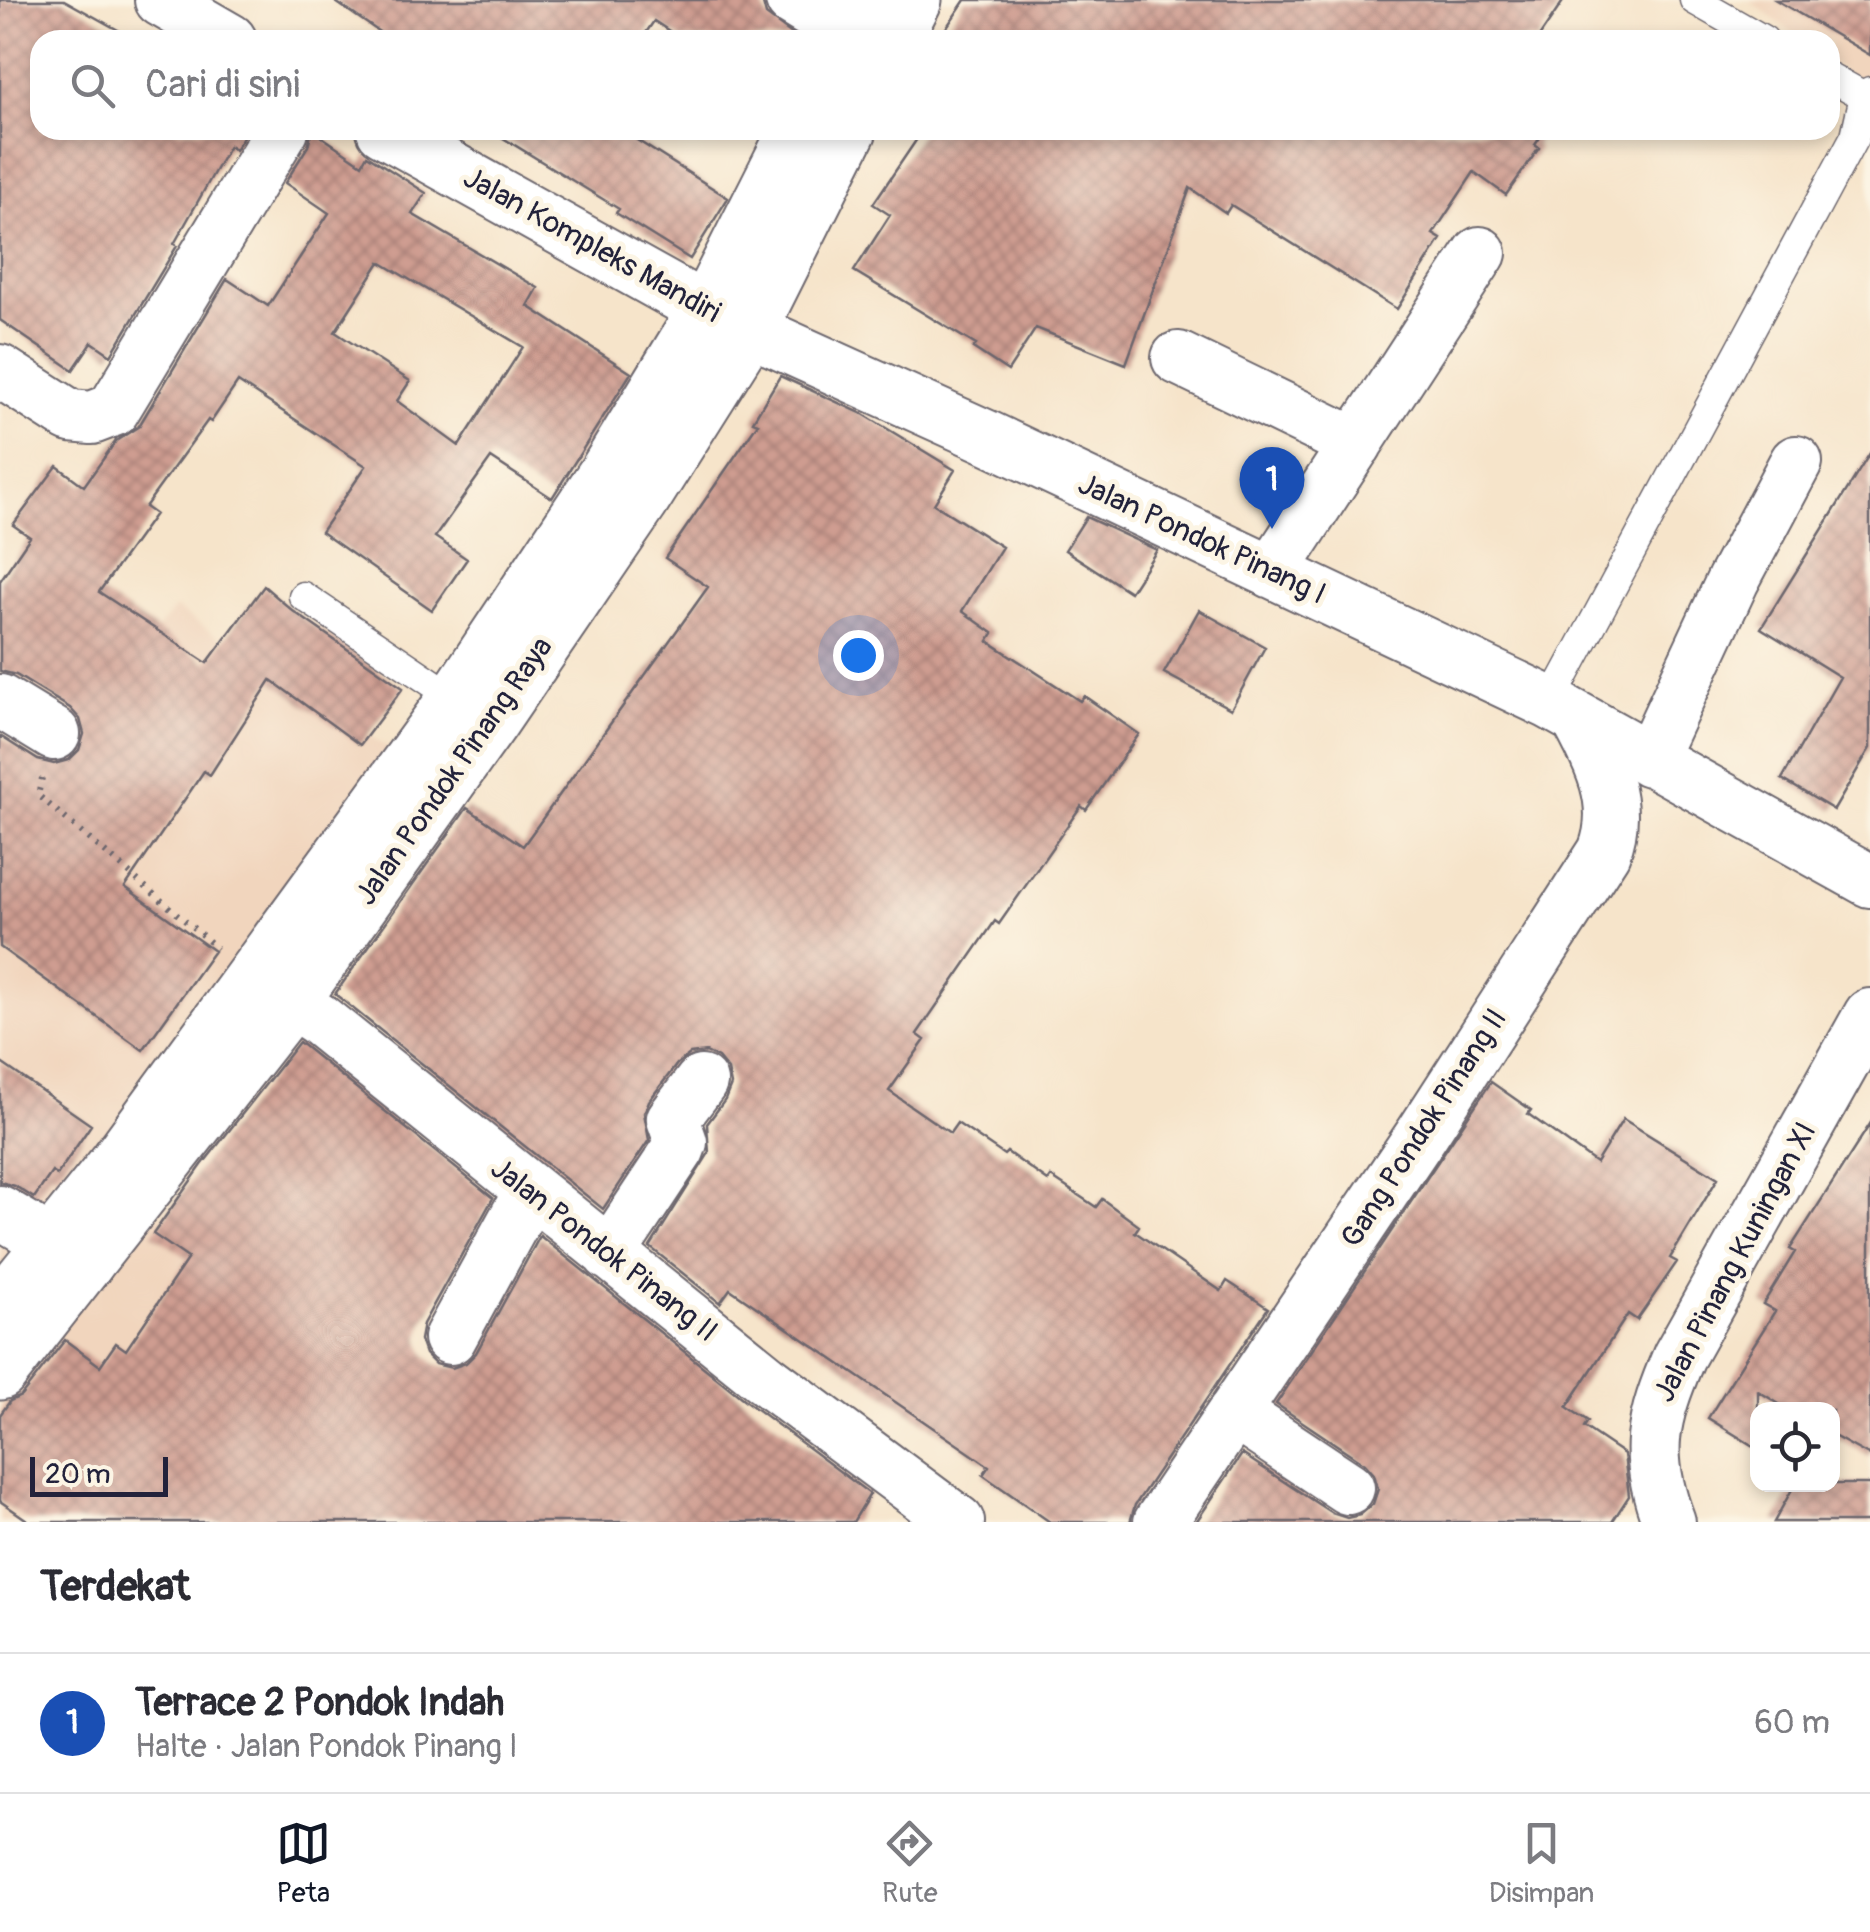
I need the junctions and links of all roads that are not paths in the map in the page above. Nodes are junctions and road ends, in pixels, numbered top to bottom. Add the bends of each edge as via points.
1 (160, 0) edge
2 (792, 0) edge
3 (914, 0) edge
4 (1694, 0) edge
5 (861, 28) edge
6 (212, 30) edge
7 (1746, 30) edge
8 (1840, 82) edge
9 (1867, 94) edge
10 (276, 140) edge
11 (401, 140) edge
12 (793, 140) edge
13 (843, 140) edge
14 (1480, 253) dead end
15 (727, 320) junction
16 (1178, 358) dead end
17 (0, 371) edge
18 (1356, 444) junction
19 (1796, 462) dead end
20 (1272, 572) junction
21 (303, 596) dead end
22 (456, 699) junction
23 (0, 701) edge
24 (1601, 732) junction
25 (54, 734) road end
26 (1870, 881) edge
27 (271, 988) junction
28 (1870, 1015) edge
29 (701, 1082) dead end
30 (530, 1192) junction
31 (0, 1212) edge
32 (69, 1254) junction
33 (609, 1254) junction
34 (0, 1308) edge
35 (450, 1338) dead end
36 (0, 1372) edge
37 (1234, 1412) junction
38 (1348, 1488) dead end
39 (940, 1516) edge
40 (1160, 1522) edge
41 (1669, 1522) edge

1 - 6 street
2 - 5 street
3 - 5 main road
4 - 7 lane
8 - 9 lane
9 - 24 lane via 1855,136
10 - 17 street via 113,410 92,418 70,416
11 - 15 street, Jalan Kompleks Mandiri
12 - 15 main road, Jalan Pondok Pinang Raya
13 - 15 main road, Jalan Pondok Pinang Raya
14 - 18 street
15 - 20 street, Jalan Pondok Pinang I
15 - 22 main road, Jalan Pondok Pinang Raya via 607,472
15 - 27 main road, Jalan Pondok Pinang Raya via 640,501 513,690
16 - 18 street
18 - 20 street
19 - 24 street via 1732,580
20 - 24 street, Jalan Pondok Pinang I
21 - 22 lane
22 - 27 main road, Jalan Pondok Pinang Raya
23 - 25 street
24 - 26 street, Jalan Pondok Pinang I
24 - 37 street, Gang Pondok Pinang II via 1612,833 1604,852
27 - 30 street, Jalan Pondok Pinang II
27 - 32 main road, Jalan Pondok Pinang Raya
28 - 41 street, Jalan Pinang Kuningan XI via 1679,1356 1656,1410 1653,1451
29 - 33 street via 673,1119 678,1150
30 - 33 street, Jalan Pondok Pinang II
30 - 35 street
31 - 32 street
32 - 34 main road, Jalan Pondok Pinang Raya
32 - 36 main road, Jalan Pondok Pinang Raya
33 - 39 street, Jalan Pondok Pinang II
37 - 38 street
37 - 40 street, Gang Pondok Pinang II

